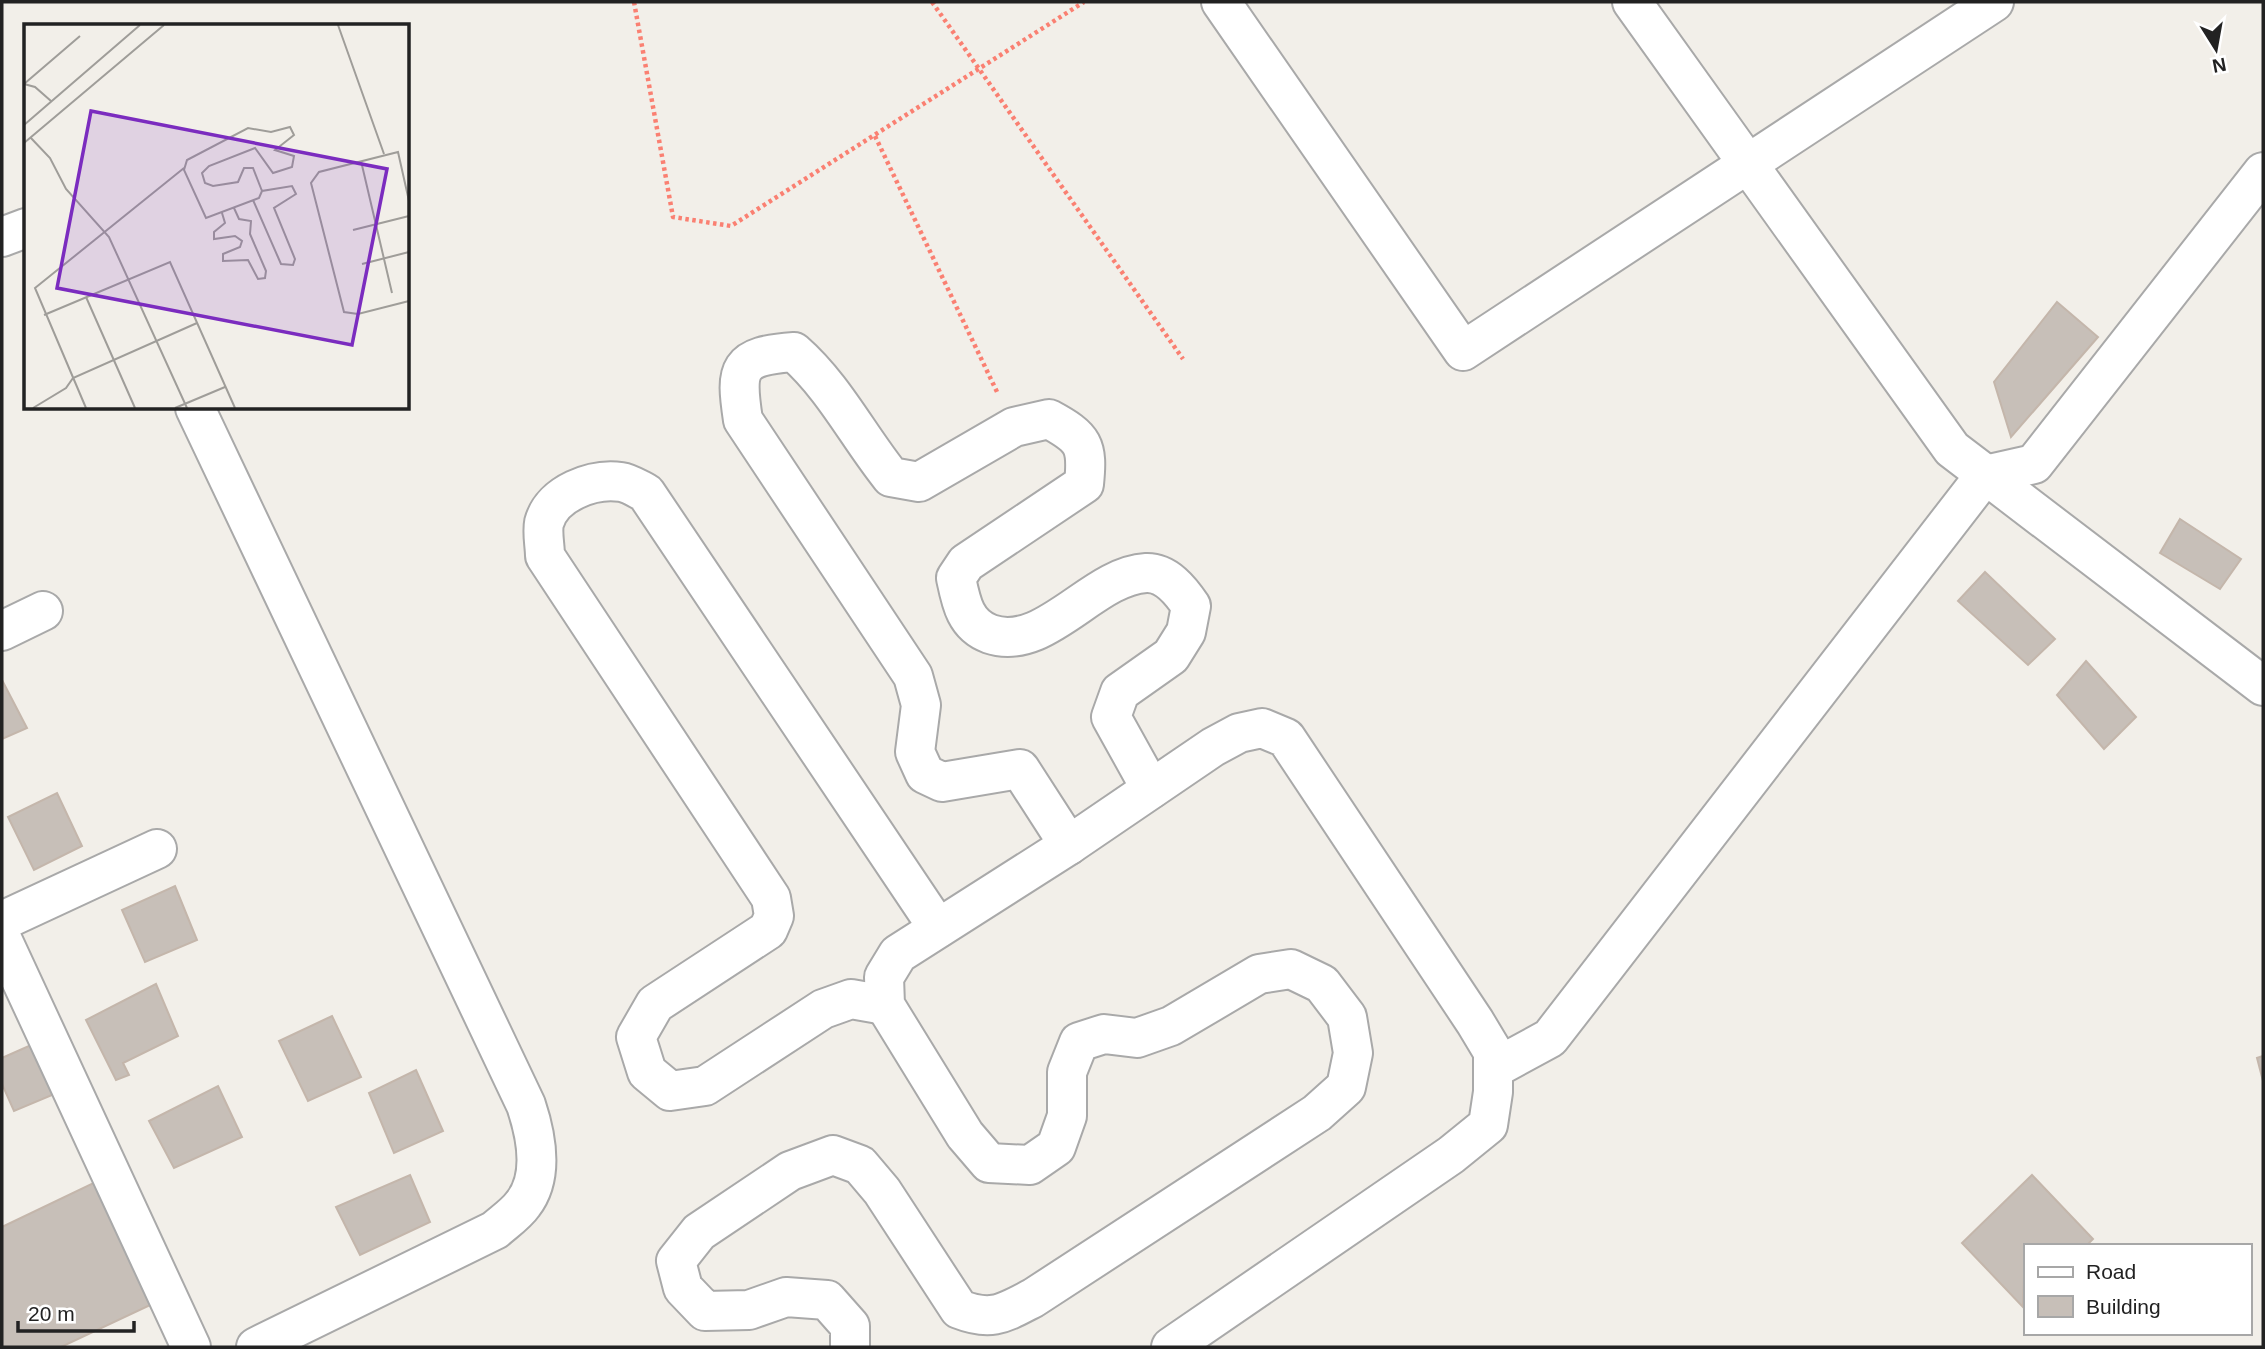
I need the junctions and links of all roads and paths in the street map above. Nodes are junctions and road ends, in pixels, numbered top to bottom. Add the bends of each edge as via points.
1 (634, 2) edge
2 (932, 2) edge
3 (1084, 2) edge
4 (1220, 2) edge
5 (1632, 2) edge
6 (1994, 2) edge
7 (979, 69) junction
8 (875, 136) junction
9 (1749, 165) junction
10 (2263, 172) edge
11 (24, 229) edge
12 (2, 237) edge
13 (1183, 359) dead end
14 (196, 410) edge
15 (1014, 427) junction
16 (1985, 475) junction
17 (43, 611) dead end
18 (2, 631) edge
19 (2263, 686) edge
20 (1152, 789) junction
21 (1069, 845) junction
22 (157, 849) dead end
23 (2, 922) edge
24 (938, 928) junction
25 (2, 939) edge
26 (885, 1005) junction
27 (1493, 1069) junction
28 (191, 1347) edge
29 (256, 1347) edge
30 (850, 1347) edge
31 (1171, 1347) edge

1 - 8 path via 673,217 732,226
2 - 7 path
3 - 7 path
4 - 9 street via 1463,351
5 - 9 street
6 - 9 street
7 - 8 path
7 - 13 path
8 - 15 path
9 - 16 street via 1952,449
10 - 16 street via 2034,464
11 - 12 street
14 - 29 street via 526,1105 537,1140 535,1172 524,1203 495,1230
15 - 20 street via 1049,419 1075,433 1087,454 1084,484 966,563 956,578 962,609 979,630 1003,638 1022,637 1117,581 1147,572 1176,584 1191,606 1186,632 1171,656 1120,692 1111,717
15 - 21 street via 919,482 891,477 817,373 794,352 765,354 744,367 737,382 743,420 913,676 921,705 915,752 925,774 942,782 1020,769
16 - 19 street
16 - 27 street via 1550,1038
17 - 18 street
20 - 21 street
20 - 27 street via 1239,733 1262,728 1286,738 1475,1022 1493,1052
21 - 24 street
22 - 23 street
24 - 26 street via 898,954 884,977
24 - 26 street via 646,493 623,482 596,482 571,492 550,508 543,525 545,556 771,898 774,916 768,930 655,1004 636,1037 648,1072 670,1091 705,1086 823,1009 851,999
25 - 28 street
26 - 30 street via 965,1135 989,1163 1030,1165 1056,1147 1067,1116 1067,1072 1079,1042 1104,1034 1137,1038 1171,1026 1259,974 1291,968 1322,984 1348,1017 1353,1053 1346,1087 1317,1113 1002,1314 980,1317 960,1309 882,1191 860,1165 833,1155 790,1171 733,1209 699,1232 676,1261 684,1288 705,1311 749,1310 786,1297 827,1300 850,1326
27 - 31 street via 1488,1125

